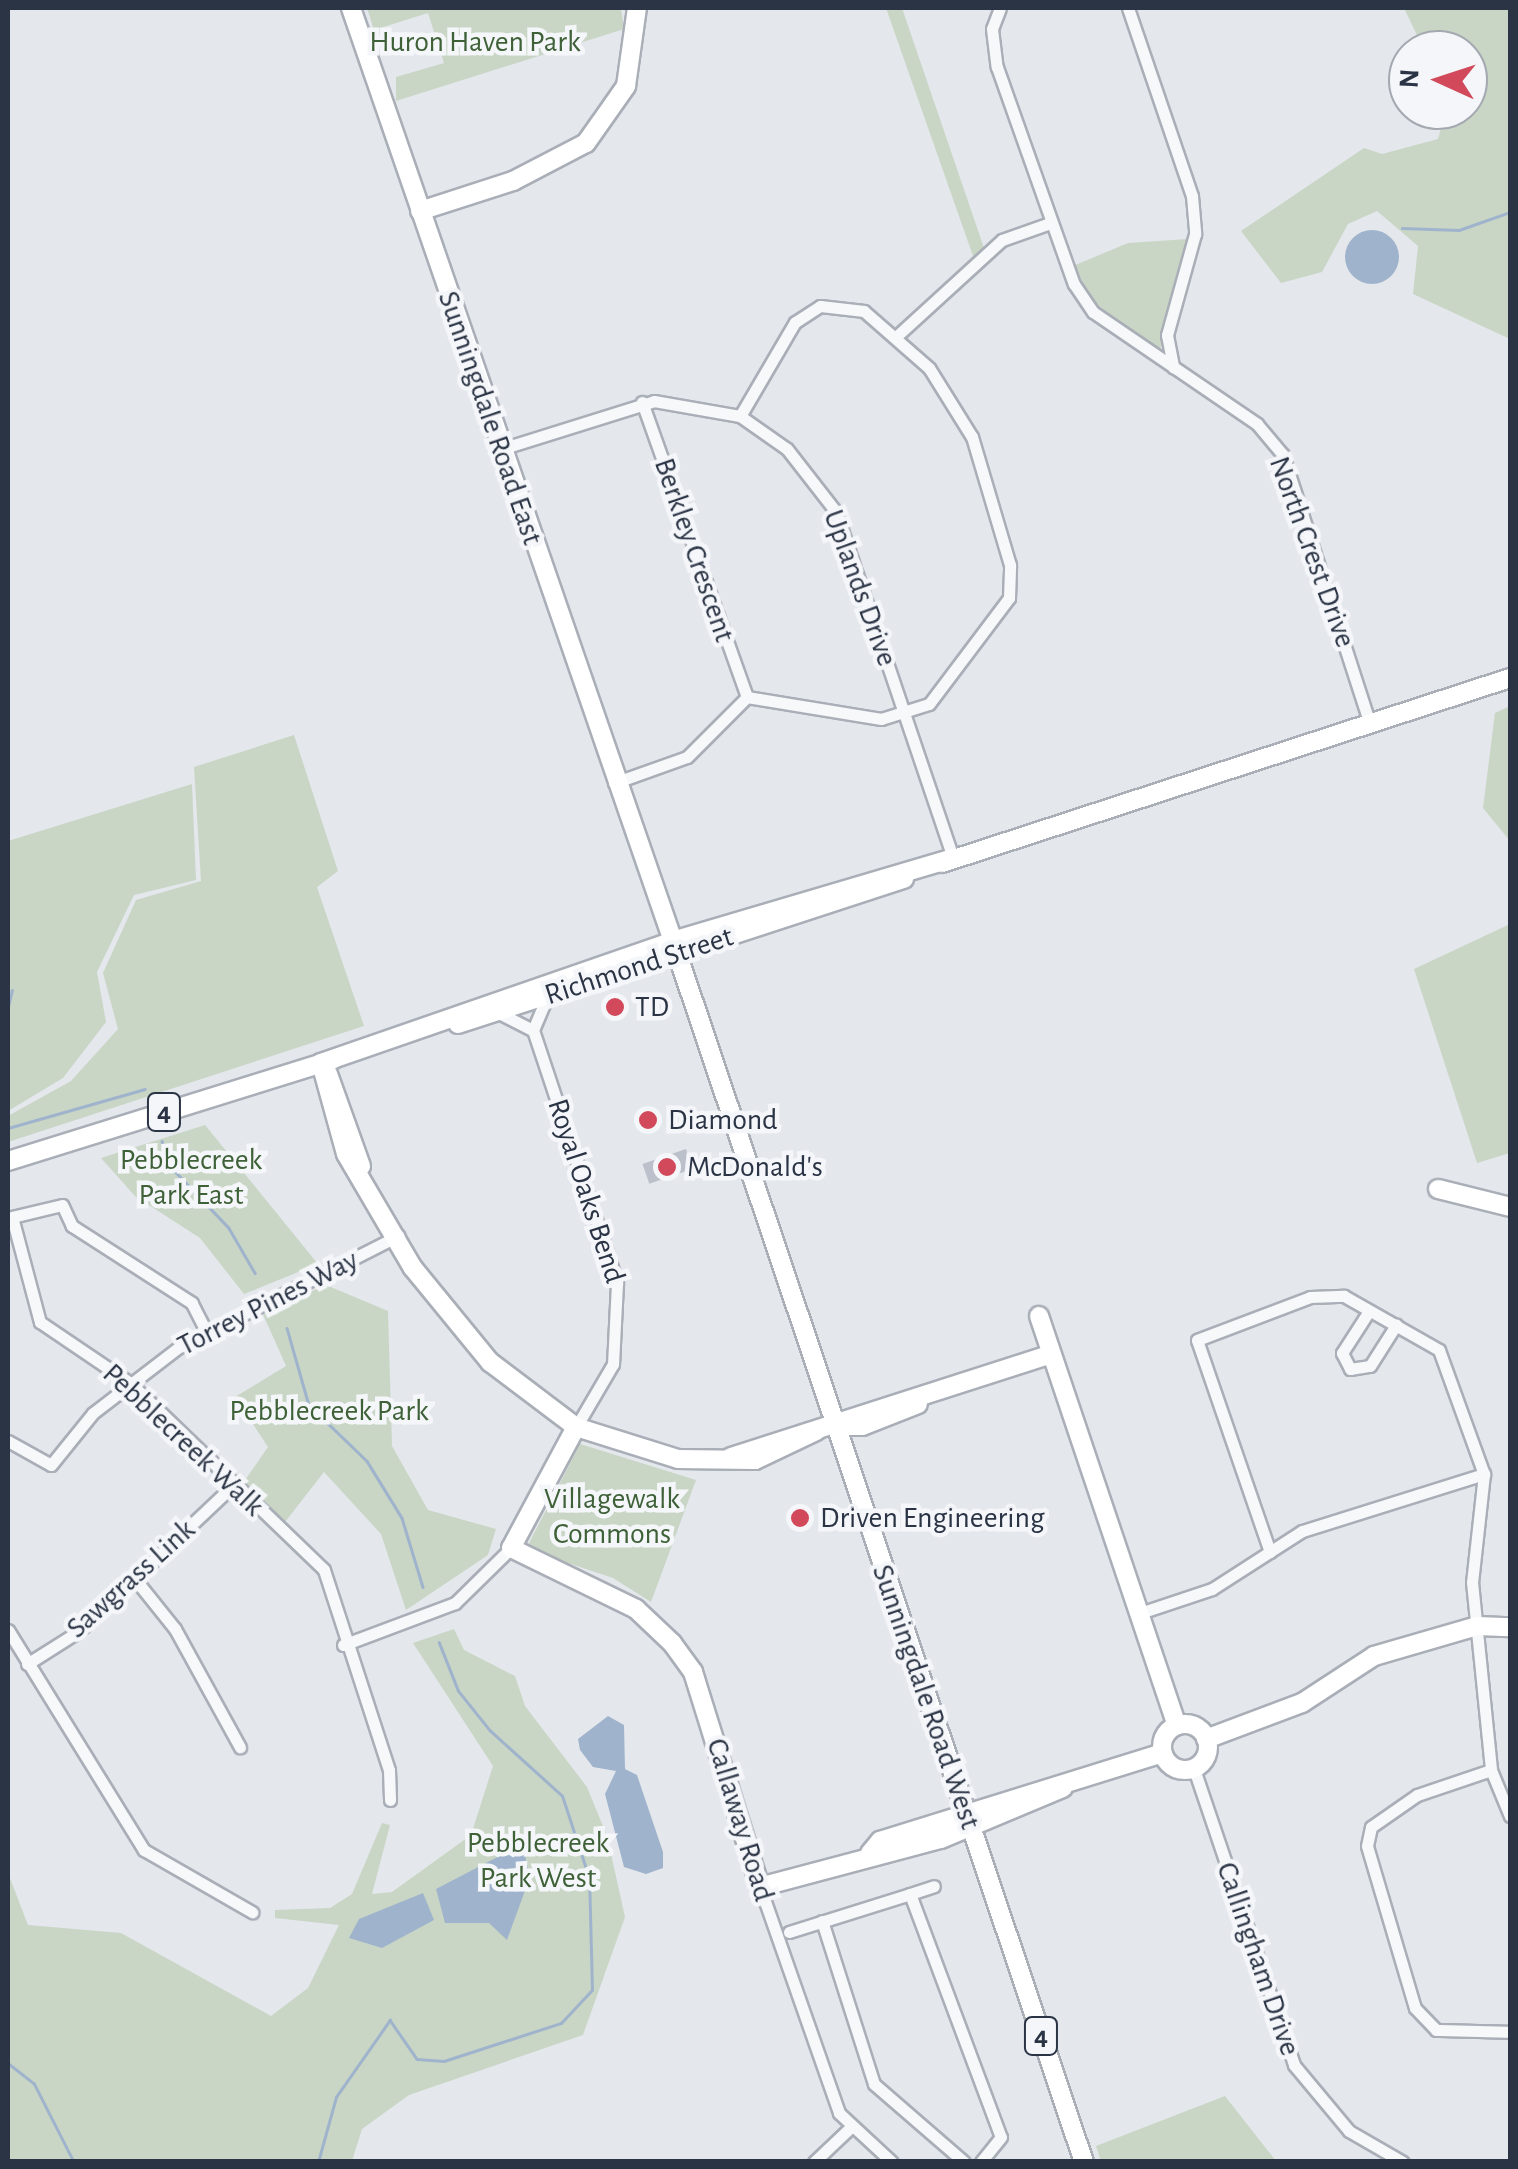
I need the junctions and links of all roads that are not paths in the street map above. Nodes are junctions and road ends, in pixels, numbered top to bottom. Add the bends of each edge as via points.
1 (350, 8) edge
2 (638, 8) edge
3 (1000, 8) edge
4 (1128, 8) edge
5 (420, 211) junction
6 (1050, 224) junction
7 (898, 334) junction
8 (1174, 367) junction
9 (642, 402) junction
10 (740, 416) junction
11 (500, 448) junction
12 (1510, 678) edge
13 (747, 698) junction
14 (906, 714) junction
15 (1370, 724) junction
16 (614, 783) junction
17 (953, 858) junction
18 (671, 949) junction
19 (548, 995) junction
20 (494, 1012) junction
21 (533, 1030) junction
22 (321, 1064) junction
23 (8, 1161) edge
24 (1438, 1189) dead end
25 (1510, 1206) edge
26 (398, 1236) junction
27 (1368, 1311) junction
28 (1039, 1316) dead end
29 (1396, 1325) junction
30 (207, 1333) junction
31 (1051, 1354) junction
32 (130, 1383) junction
33 (576, 1427) junction
34 (824, 1428) junction
35 (8, 1441) edge
36 (1484, 1474) junction
37 (230, 1488) junction
38 (511, 1548) junction
39 (1270, 1552) junction
40 (135, 1580) junction
41 (1136, 1614) junction
42 (1477, 1626) junction
43 (1510, 1627) edge
44 (8, 1630) edge
45 (344, 1645) junction
46 (27, 1664) junction
47 (1177, 1726) junction
48 (1206, 1738) junction
49 (240, 1746) dead end
50 (1163, 1754) junction
51 (1194, 1768) junction
52 (1491, 1770) junction
53 (390, 1800) dead end
54 (1510, 1816) edge
55 (968, 1821) junction
56 (934, 1886) dead end
57 (760, 1887) junction
58 (910, 1894) junction
59 (252, 1912) dead end
60 (822, 1922) junction
61 (788, 1932) dead end
62 (1510, 2032) edge
63 (852, 2126) junction
64 (814, 2162) edge
65 (892, 2162) edge
66 (964, 2162) edge
67 (981, 2162) edge
68 (1084, 2162) edge
69 (1403, 2162) edge

1 - 5 main road, Sunningdale Road East
2 - 5 main road via 626,86 586,142 514,181
3 - 6 street, North Crest Drive via 997,67
4 - 8 street via 1192,196 1195,234 1167,335
5 - 11 main road, Sunningdale Road East
6 - 7 street via 1002,240
6 - 8 street, North Crest Drive via 1093,312
7 - 10 street via 844,303 820,306 777,346
7 - 14 street via 972,438 1010,565 1009,598 993,630 930,704
8 - 15 street, North Crest Drive via 1257,424 1282,455
9 - 10 street, Uplands Drive
9 - 11 street, Uplands Drive
9 - 13 street, Berkley Crescent
10 - 14 street, Uplands Drive via 787,449 836,512
11 - 16 main road, Sunningdale Road East
12 - 15 main road, Richmond Street
13 - 14 street via 882,719
13 - 16 street via 686,757
14 - 17 street, Uplands Drive
15 - 17 main road, Richmond Street
16 - 18 main road, Sunningdale Road East
17 - 18 main road, Richmond Street
18 - 19 main road, Richmond Street / 4
18 - 22 main road, Richmond Street
18 - 34 main road, Sunningdale Road West / 4 via 769,1231
19 - 20 main road, Richmond Street / 4
19 - 21 street
20 - 21 street
20 - 22 main road, Richmond Street / 4
21 - 33 street, Royal Oaks Bend via 620,1303 613,1364
22 - 23 main road, Richmond Street / 4
22 - 26 main road via 361,1166
24 - 25 main road
26 - 30 street, Torrey Pines Way
26 - 33 main road via 490,1362
27 - 29 street
27 - 29 street via 1342,1352 1350,1369 1370,1366
27 - 39 street via 1344,1296 1310,1297 1196,1340
28 - 31 main road
29 - 36 street via 1438,1350
30 - 32 street, Torrey Pines Way
30 - 32 street, Pebblecreek Walk via 182,1294 72,1226 62,1205 17,1210 10,1228 40,1322
31 - 34 main road via 935,1392 862,1426
31 - 41 main road
32 - 35 street, Torrey Pines Way via 52,1466
32 - 37 street, Pebblecreek Walk
33 - 34 main road via 678,1459 732,1458
33 - 38 main road, Royal Oaks Bend
34 - 55 main road, Sunningdale Road West / 4
36 - 39 street via 1302,1531
36 - 42 street
37 - 40 street, Sawgrass Link
37 - 45 street, Pebblecreek Walk via 324,1570
38 - 45 street, Royal Oaks Bend via 456,1603
38 - 57 main road, Callaway Road via 636,1609 672,1643 693,1672
39 - 41 street via 1212,1589
40 - 46 street, Sawgrass Link
40 - 49 street via 175,1629
41 - 47 main road
42 - 43 main road
42 - 48 main road via 1374,1656 1302,1703
42 - 52 street
44 - 46 street
45 - 53 street, Pebblecreek Walk via 390,1770
46 - 59 street via 144,1850
47 - 48 main road
47 - 50 main road
48 - 51 main road
50 - 51 main road via 1178,1769
50 - 55 main road
51 - 69 street, Callingham Drive via 1294,2065 1349,2131
52 - 54 street
52 - 62 street via 1417,1795 1370,1827 1367,1846 1415,2008 1436,2030
55 - 57 main road via 880,1841 870,1853
55 - 68 main road, Sunningdale Road West / 4
56 - 58 street
57 - 63 street, Callaway Road via 825,2078
58 - 60 street
58 - 67 street via 1001,2137
60 - 61 street
60 - 66 street via 874,2084
63 - 64 street
63 - 65 street, Callaway Road

